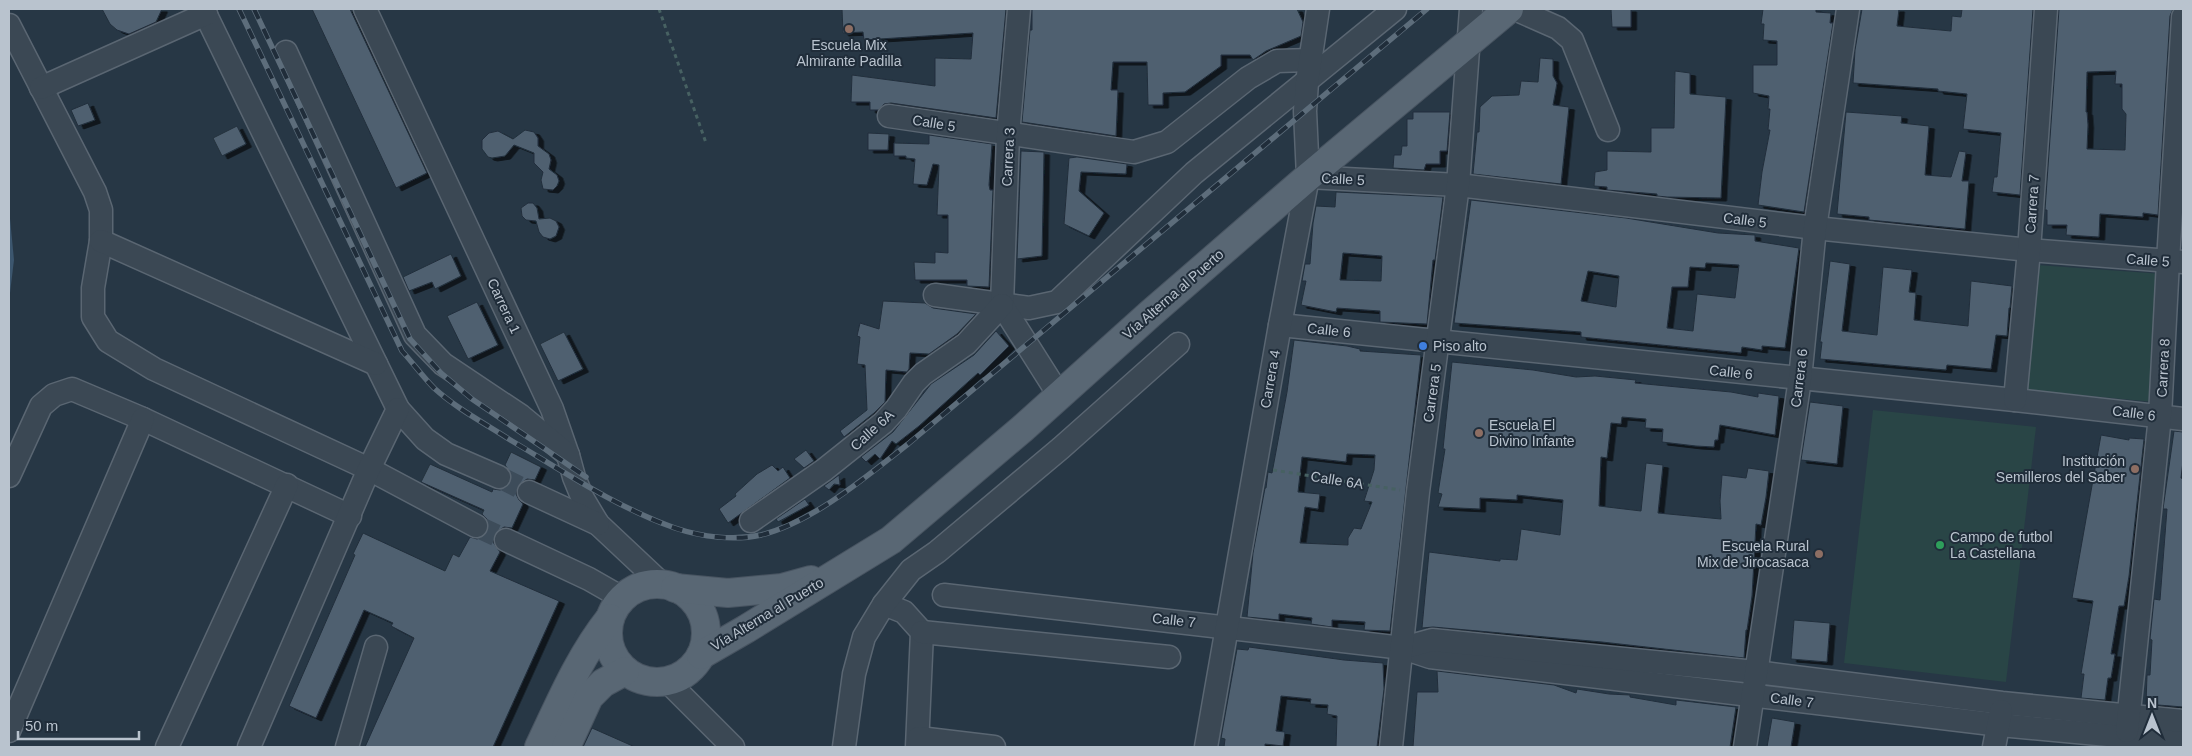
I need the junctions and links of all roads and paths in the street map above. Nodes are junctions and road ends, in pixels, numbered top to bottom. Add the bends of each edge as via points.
1 (365, 9) edge
2 (659, 9) edge
3 (1019, 9) edge
4 (1318, 9) edge
5 (1395, 9) edge
6 (1471, 9) edge
7 (1510, 9) edge
8 (1515, 9) edge
9 (1848, 9) edge
10 (2046, 9) edge
11 (204, 11) edge
12 (2183, 17) edge
13 (9, 25) edge
14 (1468, 42) junction
15 (286, 52) dead end
16 (1310, 60) junction
17 (1306, 82) junction
18 (41, 88) junction
19 (889, 116) dead end
20 (1608, 130) dead end
21 (1008, 134) junction
22 (706, 143) dead end
23 (1308, 177) junction
24 (1458, 185) junction
25 (1815, 228) junction
26 (101, 241) junction
27 (2029, 250) junction
28 (2175, 262) edge
29 (935, 295) dead end
30 (1002, 305) junction
31 (1280, 325) junction
32 (1439, 342) junction
33 (1178, 344) dead end
34 (376, 364) junction
35 (1800, 379) junction
36 (1059, 395) junction
37 (2015, 400) junction
38 (398, 409) junction
39 (2160, 416) junction
40 (143, 418) junction
41 (2183, 419) edge
42 (568, 455) junction
43 (1255, 468) junction
44 (369, 469) junction
45 (9, 476) edge
46 (499, 478) tunnel mouth
47 (287, 485) junction
48 (529, 492) tunnel mouth
49 (1418, 492) junction
50 (350, 516) junction
51 (751, 521) dead end
52 (598, 524) junction
53 (476, 526) tunnel mouth
54 (506, 540) tunnel mouth
55 (834, 574) junction
56 (669, 586) junction
57 (944, 595) dead end
58 (884, 604) junction
59 (614, 610) junction
60 (1227, 626) junction
61 (922, 632) junction
62 (376, 647) dead end
63 (1403, 648) junction
64 (701, 655) junction
65 (1169, 657) dead end
66 (625, 671) junction
67 (1756, 672) junction
68 (667, 681) junction
69 (1753, 695) junction
70 (2002, 703) junction
71 (2183, 721) edge
72 (2000, 725) junction
73 (9, 731) edge
74 (2127, 733) edge
75 (2183, 742) edge
76 (918, 743) edge
77 (167, 747) edge
78 (249, 747) edge
79 (347, 747) edge
80 (539, 747) edge
81 (566, 747) edge
82 (734, 747) edge
83 (844, 747) edge
84 (994, 747) edge
85 (1206, 747) edge
86 (1391, 747) edge
87 (1745, 747) edge
88 (1994, 747) edge

1 - 42 street, Carrera 1 via 552,409
2 - 22 path
3 - 21 street, Carrera 3
4 - 16 street, Carrera 4
5 - 17 street
6 - 14 street, Carrera 5
7 - 14 main road, Vía Alterna al Puerto
8 - 20 street via 1558,28 1572,40
9 - 25 street, Carrera 6
10 - 27 street, Carrera 7
11 - 18 street
11 - 34 street
12 - 28 street, Carrera 8
13 - 18 street
14 - 23 main road, Vía Alterna al Puerto
14 - 24 street, Carrera 5
15 - 42 street via 415,335 443,364 521,416
16 - 17 street, Carrera 4
16 - 21 street, Calle 5 via 1277,61 1248,78 1167,142 1134,152
17 - 23 street, Carrera 4
17 - 30 street via 1194,173 1057,302 1029,308
18 - 26 street via 95,192 101,210
19 - 21 street, Calle 5
21 - 30 street, Carrera 3
23 - 24 street, Calle 5
23 - 31 street, Carrera 4
23 - 36 main road, Vía Alterna al Puerto
24 - 25 street, Calle 5
24 - 32 street, Carrera 5
25 - 27 street, Calle 5
25 - 35 street, Carrera 6
26 - 34 street
26 - 44 street via 93,288 93,317 108,340 154,369
27 - 28 street, Calle 5
27 - 37 street, Carrera 7
28 - 39 street, Carrera 8
29 - 30 street
30 - 36 street
30 - 51 street, Calle 6A via 966,344 914,383 882,423 824,470
31 - 32 street, Calle 6
31 - 43 street, Carrera 4
32 - 35 street, Calle 6
32 - 49 street, Carrera 5
33 - 58 street via 1062,448 911,570
34 - 38 street
35 - 37 street, Calle 6
35 - 67 street, Carrera 6
36 - 55 main road, Vía Alterna al Puerto via 891,540
37 - 39 street, Calle 6
38 - 44 street
38 - 46 street via 425,439 446,454
39 - 41 street, Calle 6
39 - 74 street, Carrera 8
40 - 45 street via 72,389 54,395 41,406
40 - 47 street
40 - 73 street
42 - 52 street, Carrera 1 via 583,499
43 - 49 path, Calle 6A
43 - 60 street, Carrera 4
44 - 50 street
44 - 53 street
47 - 50 street
47 - 77 street
48 - 52 street
49 - 63 street, Carrera 5
50 - 78 street
52 - 56 street, Carrera 1
54 - 59 street via 616,595
55 - 56 main road, Vía Alterna al Puerto via 782,588 728,593
55 - 64 main road, Vía Alterna al Puerto
56 - 59 main road via 639,588
56 - 64 main road, Carrera 1 via 688,596 699,609 705,624 706,640
57 - 60 street, Calle 7
58 - 61 street via 904,612
58 - 83 street via 864,637 854,674
59 - 66 main road via 608,633 609,647
59 - 80 main road via 576,672
60 - 63 street, Calle 7
60 - 85 street, Carrera 4
61 - 65 street
61 - 76 street
62 - 79 street
63 - 67 street, Calle 7 via 1432,640
63 - 69 street, Calle 7 via 1430,657
63 - 86 street, Carrera 5
64 - 68 main road via 681,676
66 - 68 main road via 638,679
66 - 81 main road via 603,684 589,698
67 - 69 street, Carrera 6
67 - 70 street, Calle 7
68 - 82 street
69 - 72 street, Calle 7
69 - 87 street, Carrera 6
70 - 72 street
70 - 74 street, Calle 7
71 - 74 street, Calle 7
72 - 74 street, Calle 7
72 - 88 street
74 - 75 street, Calle 7
76 - 84 street

